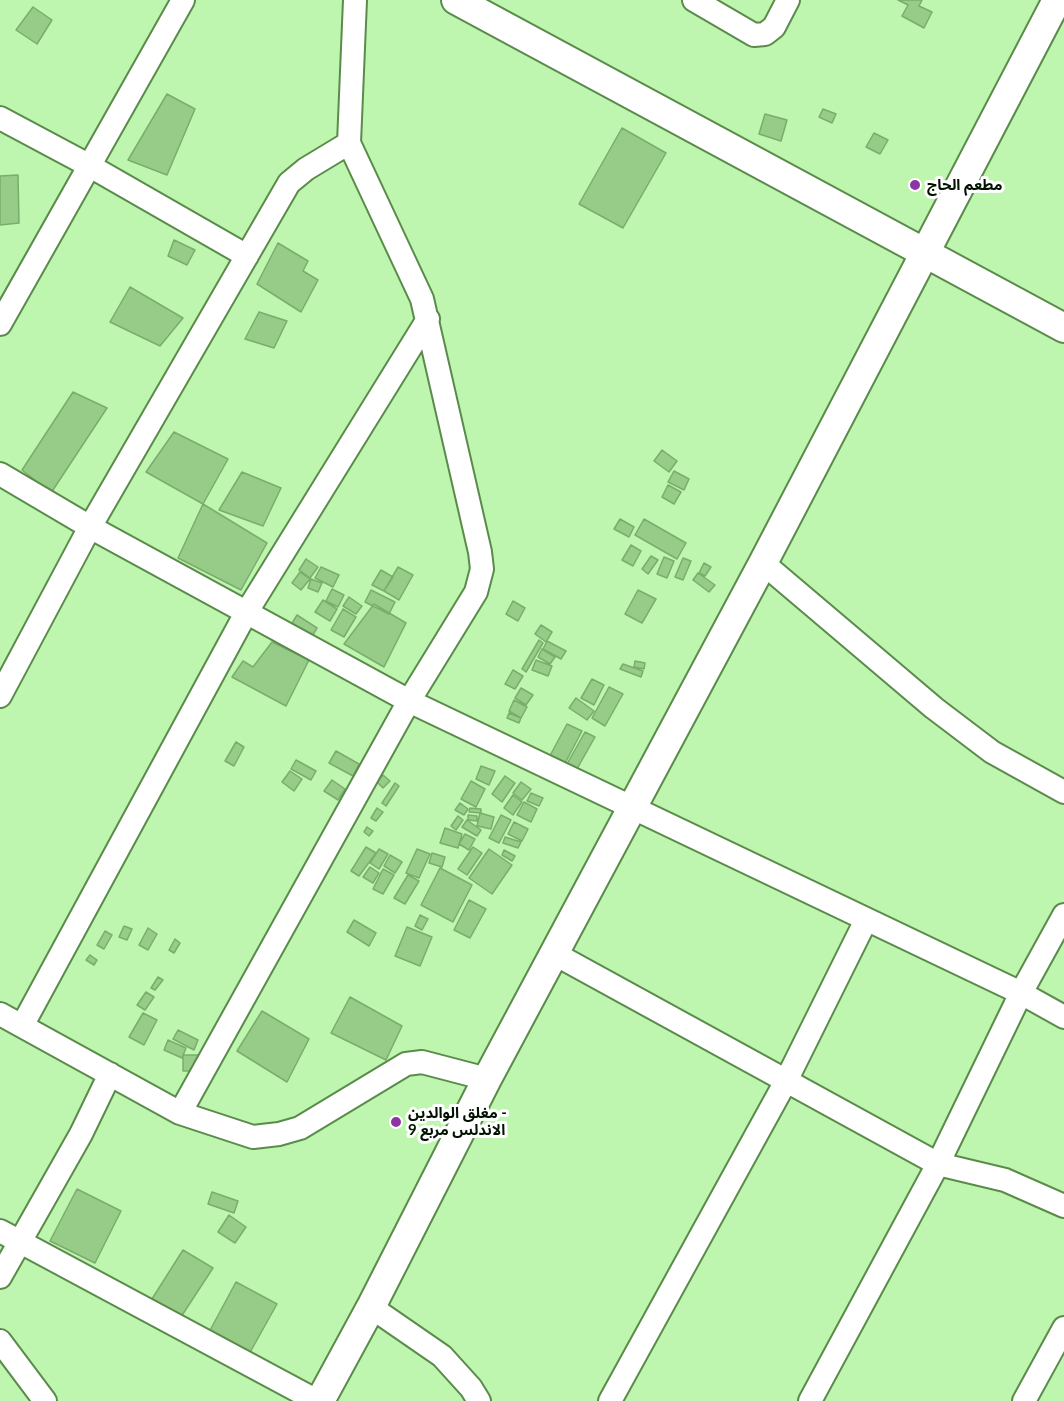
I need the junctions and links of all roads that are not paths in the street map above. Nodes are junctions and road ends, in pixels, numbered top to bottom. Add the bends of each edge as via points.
1 (183, 0) edge
2 (355, 0) edge
3 (456, 0) edge
4 (694, 0) edge
5 (788, 0) edge
6 (1057, 0) edge
7 (0, 118) edge
8 (350, 143) junction
9 (90, 166) junction
10 (925, 254) junction
11 (247, 256) junction
12 (7, 294) edge
13 (428, 319) junction
14 (0, 324) edge
15 (1064, 328) edge
16 (0, 474) edge
17 (90, 527) junction
18 (763, 564) junction
19 (246, 613) junction
20 (0, 696) edge
21 (410, 701) junction
22 (1064, 792) edge
23 (633, 807) junction
24 (1064, 915) edge
25 (866, 920) junction
26 (555, 954) junction
27 (1021, 993) junction
28 (0, 1014) edge
29 (1064, 1017) edge
30 (22, 1026) junction
31 (110, 1074) junction
32 (487, 1079) junction
33 (786, 1081) junction
34 (180, 1113) junction
35 (938, 1164) junction
36 (1064, 1206) edge
37 (10, 1236) edge
38 (0, 1277) edge
39 (371, 1307) junction
40 (1064, 1328) edge
41 (0, 1341) edge
42 (45, 1401) edge
43 (319, 1401) edge
44 (479, 1401) edge
45 (610, 1401) edge
46 (810, 1401) edge
47 (1024, 1401) edge

1 - 9 street
2 - 8 street
3 - 10 street
4 - 5 street via 754,35 765,34 774,27
6 - 10 street
7 - 9 street
8 - 11 street via 289,183
8 - 13 street
9 - 11 street
9 - 12 street
10 - 15 street
10 - 18 street
11 - 17 street
12 - 14 street
13 - 19 street
13 - 21 street via 482,569 476,592
16 - 17 street
17 - 19 street
17 - 20 street
18 - 22 street via 943,715 993,752
18 - 23 street
19 - 21 street
19 - 30 street
21 - 23 street
21 - 34 street
23 - 25 street
23 - 26 street
24 - 27 street
25 - 27 street
25 - 33 street
26 - 32 street
26 - 33 street
27 - 29 street
27 - 35 street
28 - 30 street
30 - 31 street
31 - 34 street
31 - 37 street via 81,1134
32 - 34 street via 422,1062 405,1064 300,1128 253,1137
32 - 39 street
33 - 35 street
33 - 45 street
35 - 36 street via 1005,1180
35 - 46 street
37 - 38 street
37 - 43 street
39 - 43 street
39 - 44 street via 442,1356
40 - 47 street
41 - 42 street

